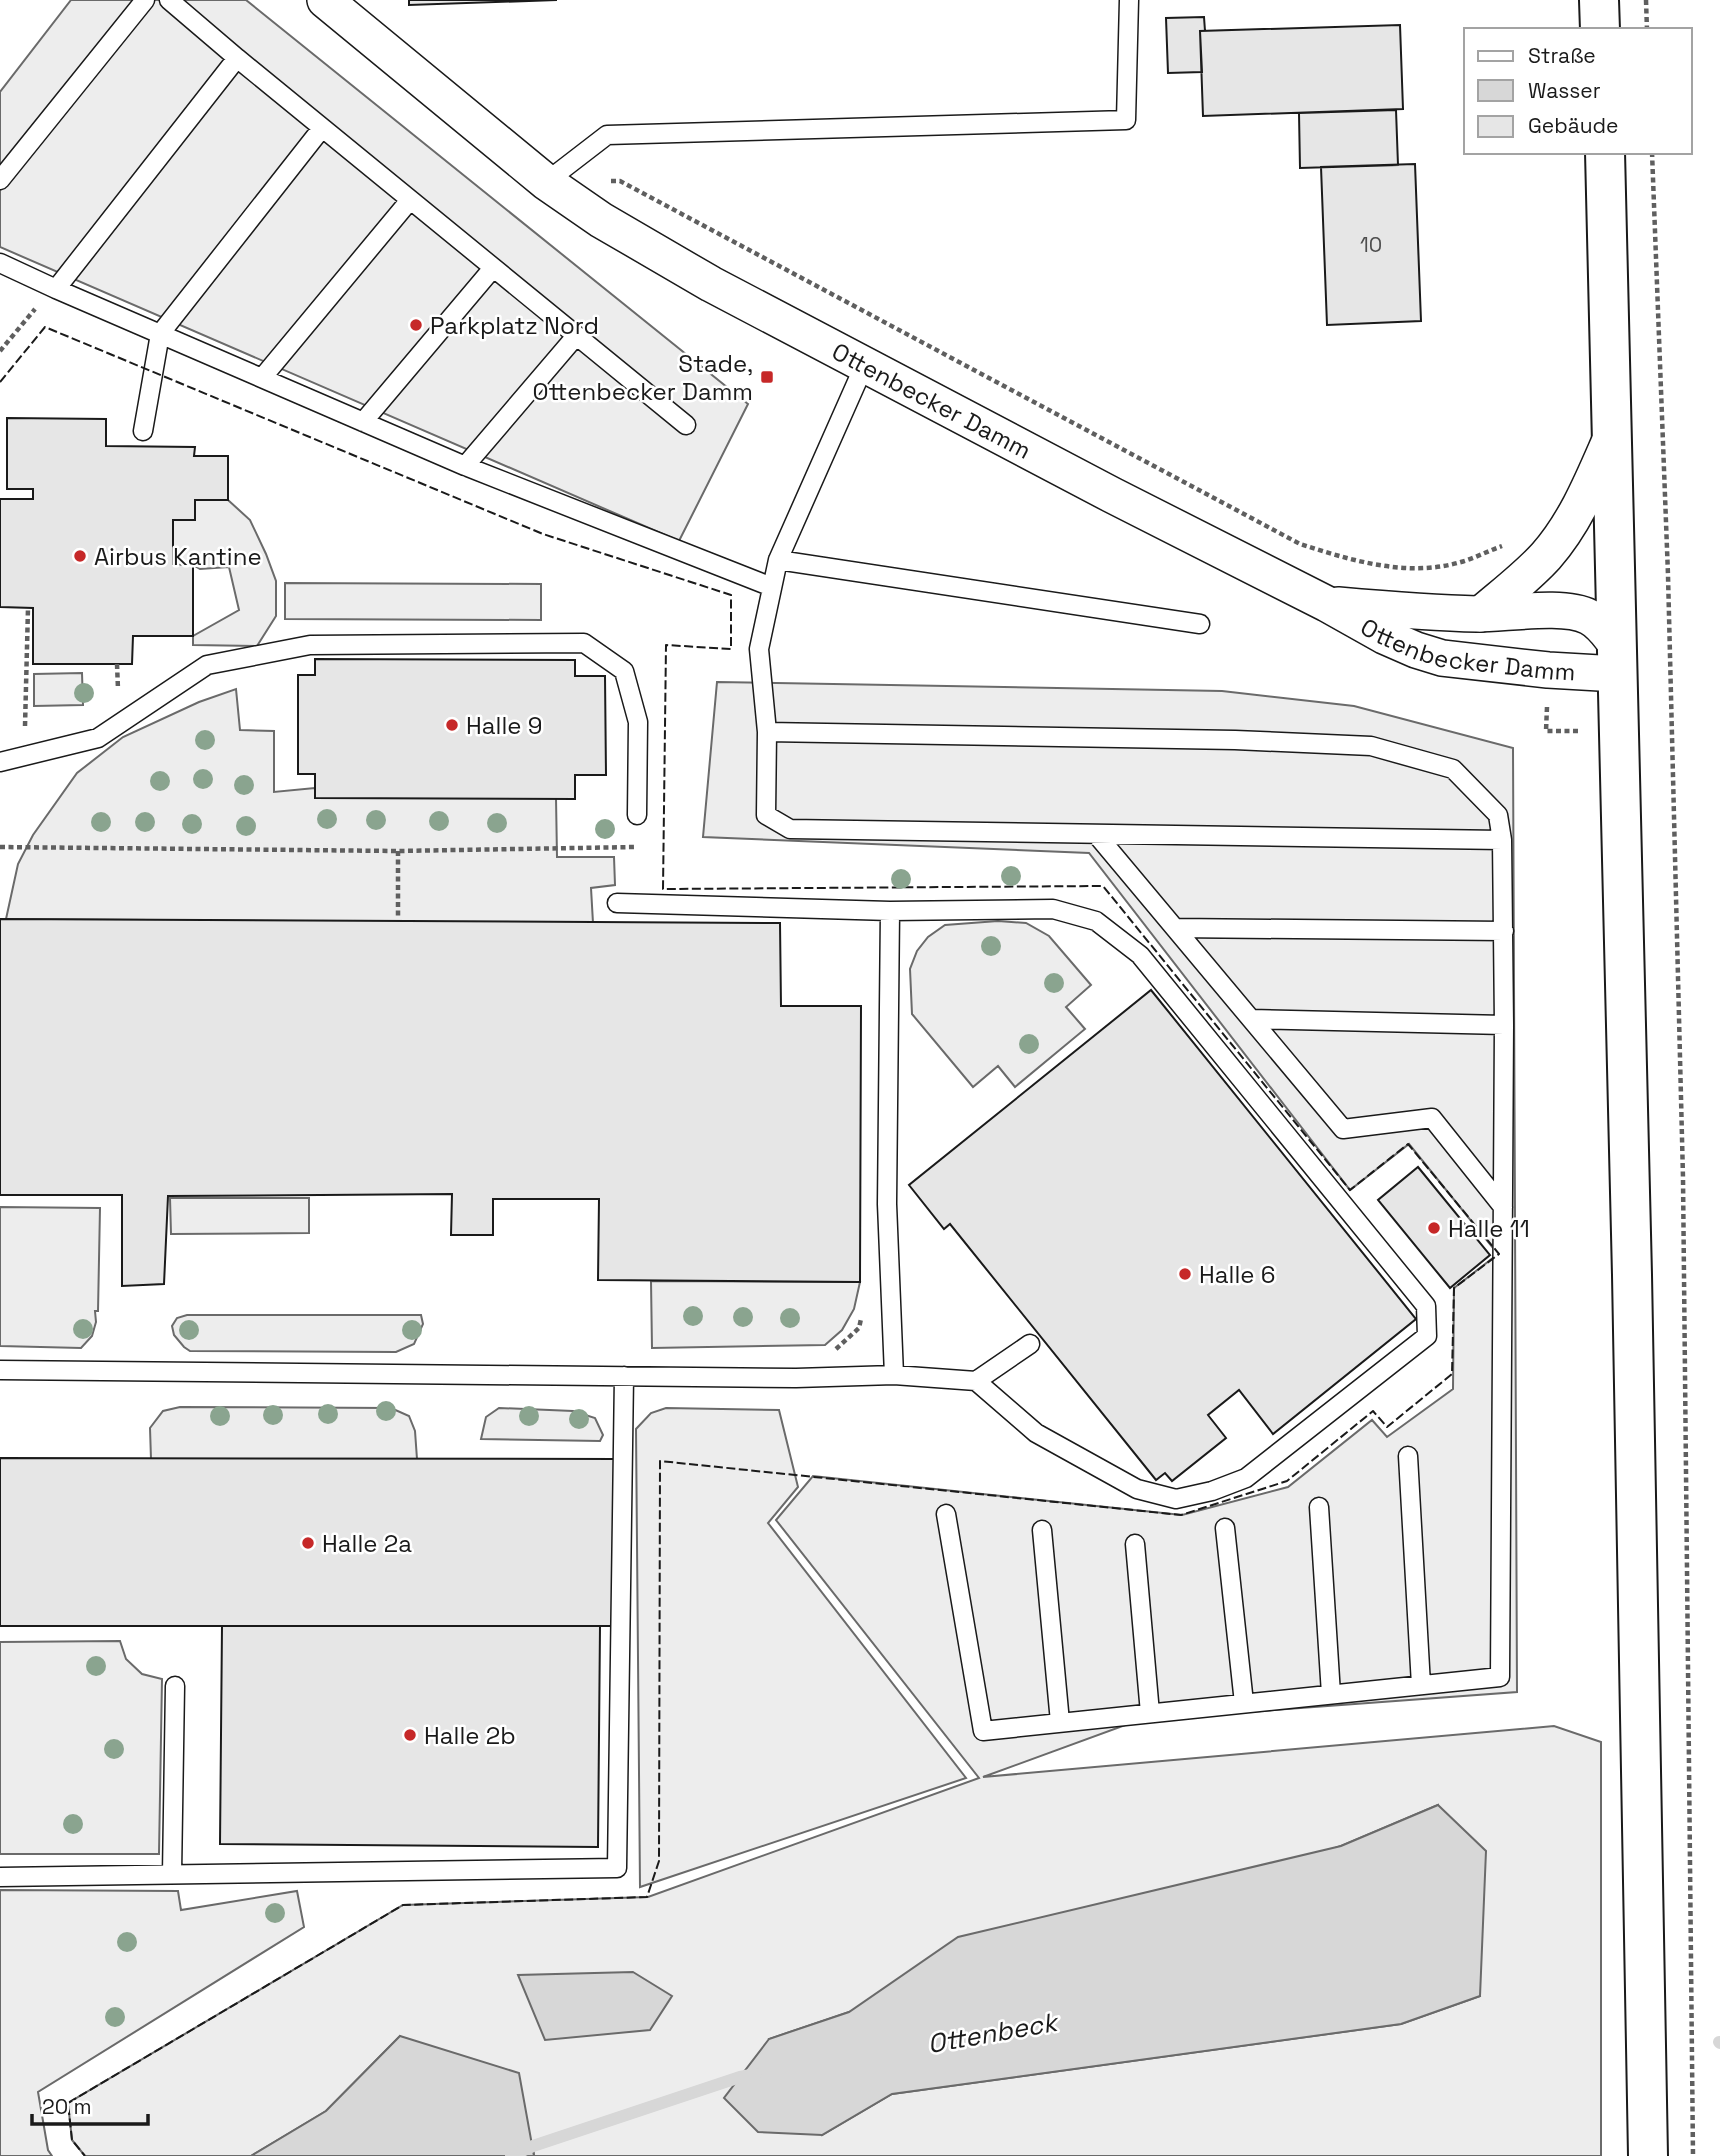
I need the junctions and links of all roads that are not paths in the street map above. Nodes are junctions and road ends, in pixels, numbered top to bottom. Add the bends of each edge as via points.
1 (145, 0) edge
2 (169, 0) edge
3 (325, 0) edge
4 (1129, 0) edge
5 (1599, 0) edge
6 (1600, 28) edge
7 (237, 58) junction
8 (322, 128) junction
9 (1605, 154) edge
10 (0, 180) edge
11 (546, 181) junction
12 (410, 200) junction
13 (0, 263) edge
14 (493, 268) junction
15 (56, 289) junction
16 (160, 334) junction
17 (576, 336) junction
18 (864, 366) junction
19 (262, 378) junction
20 (363, 422) junction
21 (685, 425) dead end
22 (143, 431) dead end
23 (1611, 438) junction
24 (465, 466) junction
25 (778, 560) junction
26 (772, 587) junction
27 (1327, 604) junction
28 (1482, 614) junction
29 (1200, 624) dead end
30 (1616, 659) junction
31 (767, 732) junction
32 (4, 761) edge
33 (637, 815) dead end
34 (1096, 834) junction
35 (1502, 840) junction
36 (617, 903) dead end
37 (890, 911) junction
38 (1175, 928) junction
39 (1504, 931) junction
40 (1251, 1019) junction
41 (1504, 1026) junction
42 (1503, 1207) junction
43 (1030, 1344) dead end
44 (0, 1370) edge
45 (894, 1375) junction
46 (624, 1376) junction
47 (976, 1381) junction
48 (1408, 1456) dead end
49 (1319, 1507) dead end
50 (946, 1514) dead end
51 (1225, 1528) dead end
52 (1042, 1530) dead end
53 (1135, 1544) dead end
54 (1421, 1685) junction
55 (175, 1686) dead end
56 (1331, 1694) junction
57 (1244, 1703) junction
58 (1150, 1713) junction
59 (1060, 1722) junction
60 (172, 1874) junction
61 (0, 1877) edge
62 (1648, 2156) edge

1 - 10 lane
2 - 7 lane
3 - 11 street, Ottenbecker Damm
4 - 11 lane via 1126,120 607,135
5 - 6 main road
7 - 8 lane
7 - 15 lane
8 - 12 lane
8 - 16 lane
9 - 23 main road
11 - 18 street, Ottenbecker Damm via 657,253
12 - 14 lane
12 - 19 lane
13 - 15 lane
14 - 17 lane
14 - 20 lane
15 - 16 lane
16 - 19 lane
16 - 22 lane
17 - 21 lane
17 - 24 lane
18 - 25 lane
18 - 27 street, Ottenbecker Damm
19 - 20 lane
20 - 24 lane
23 - 28 street, Ottenbecker Damm via 1566,530 1545,557
23 - 30 main road
24 - 26 lane
25 - 26 lane
25 - 29 lane
26 - 31 lane via 759,649
27 - 28 street, Ottenbecker Damm
27 - 30 street, Ottenbecker Damm via 1384,636 1442,659 1548,670
28 - 30 street, Ottenbecker Damm via 1555,611 1589,617 1604,629
30 - 62 main road
31 - 34 lane via 766,815 790,829
31 - 35 lane via 1371,746 1453,769 1498,815
32 - 33 lane via 98,738 207,665 310,645 584,643 624,671 638,722
34 - 35 lane
34 - 38 lane
35 - 39 lane
36 - 37 lane
37 - 45 lane via 887,1204
37 - 47 lane via 1053,909 1096,921 1140,955 1426,1306 1427,1336 1246,1478 1176,1499 1138,1489 1036,1433
38 - 39 lane
38 - 40 lane
39 - 41 lane
40 - 41 lane
40 - 42 lane via 1343,1129 1432,1118
41 - 42 lane
42 - 54 lane via 1500,1677
43 - 47 lane
44 - 46 lane
45 - 46 lane
45 - 47 lane
46 - 60 lane via 617,1868
48 - 54 lane
49 - 56 lane
50 - 59 lane via 983,1731
51 - 57 lane
52 - 59 lane
53 - 58 lane
54 - 56 lane
55 - 60 lane
56 - 57 lane
57 - 58 lane
58 - 59 lane
60 - 61 lane

